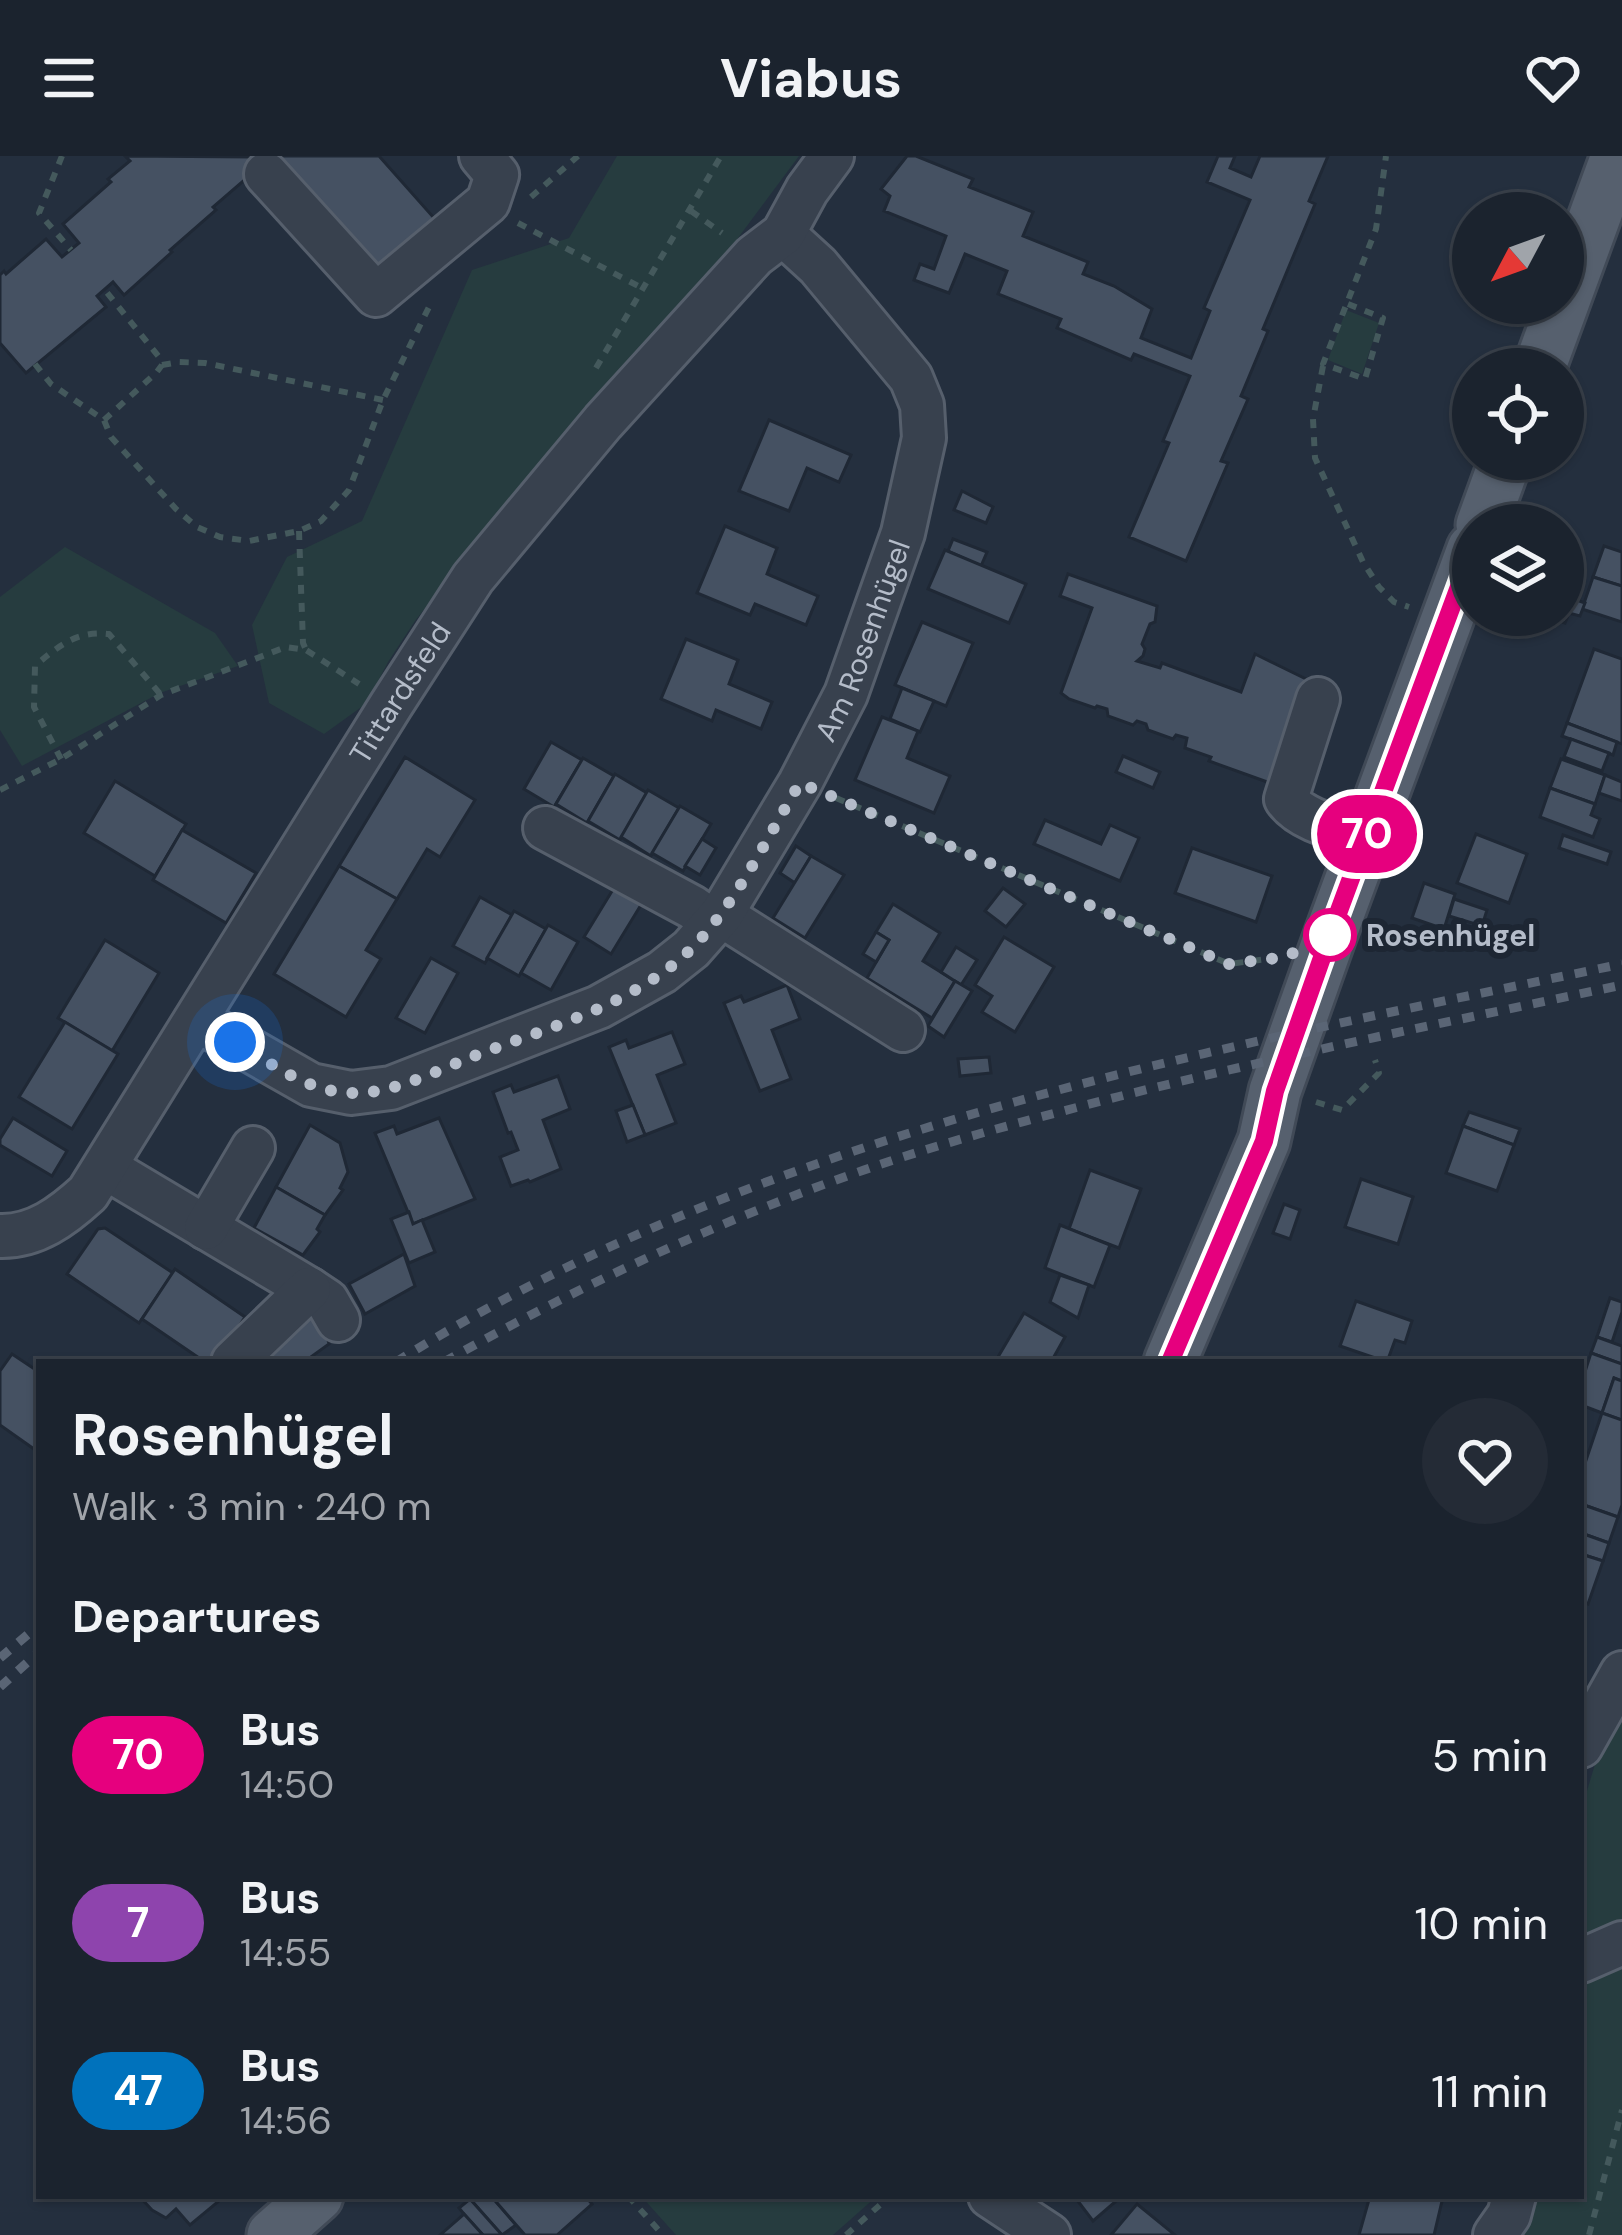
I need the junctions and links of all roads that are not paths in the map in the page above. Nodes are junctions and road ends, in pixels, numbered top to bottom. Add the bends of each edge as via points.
1 (481, 156) edge
2 (832, 156) edge
3 (1616, 156) edge
4 (266, 174) dead end
5 (783, 234) junction
6 (1547, 348) edge
7 (1452, 606) edge
8 (1318, 699) dead end
9 (545, 828) dead end
10 (1366, 836) junction
11 (718, 919) junction
12 (197, 1020) junction
13 (903, 1030) dead end
14 (253, 1148) dead end
15 (106, 1168) junction
16 (206, 1228) junction
17 (0, 1236) edge
18 (238, 1359) edge
19 (1171, 1359) edge
20 (1622, 1673) edge
21 (1584, 1741) edge
22 (1622, 1943) edge
23 (1584, 1960) edge
24 (313, 2199) edge
25 (995, 2199) edge
26 (1513, 2199) edge
27 (273, 2235) edge
28 (1049, 2235) edge
29 (1495, 2235) edge

1 - 4 street via 497,175 488,202 376,296
2 - 5 street, Tittardsfeld
3 - 6 main road
5 - 11 street, Am Rosenhügel via 911,378 924,438 903,532 846,694
5 - 12 street, Tittardsfeld via 603,422 472,578
7 - 10 main road
8 - 10 street via 1286,799 1307,816
9 - 11 street
10 - 19 main road via 1264,1141
11 - 12 street, Am Rosenhügel via 631,992 392,1088 351,1093 310,1085
11 - 13 street
12 - 15 street, Tittardsfeld
14 - 16 street
15 - 16 street
15 - 17 street, Tittardsfeld via 65,1214
16 - 18 street via 324,1304
20 - 21 street
22 - 23 street
24 - 27 main road
25 - 28 street
26 - 29 street

